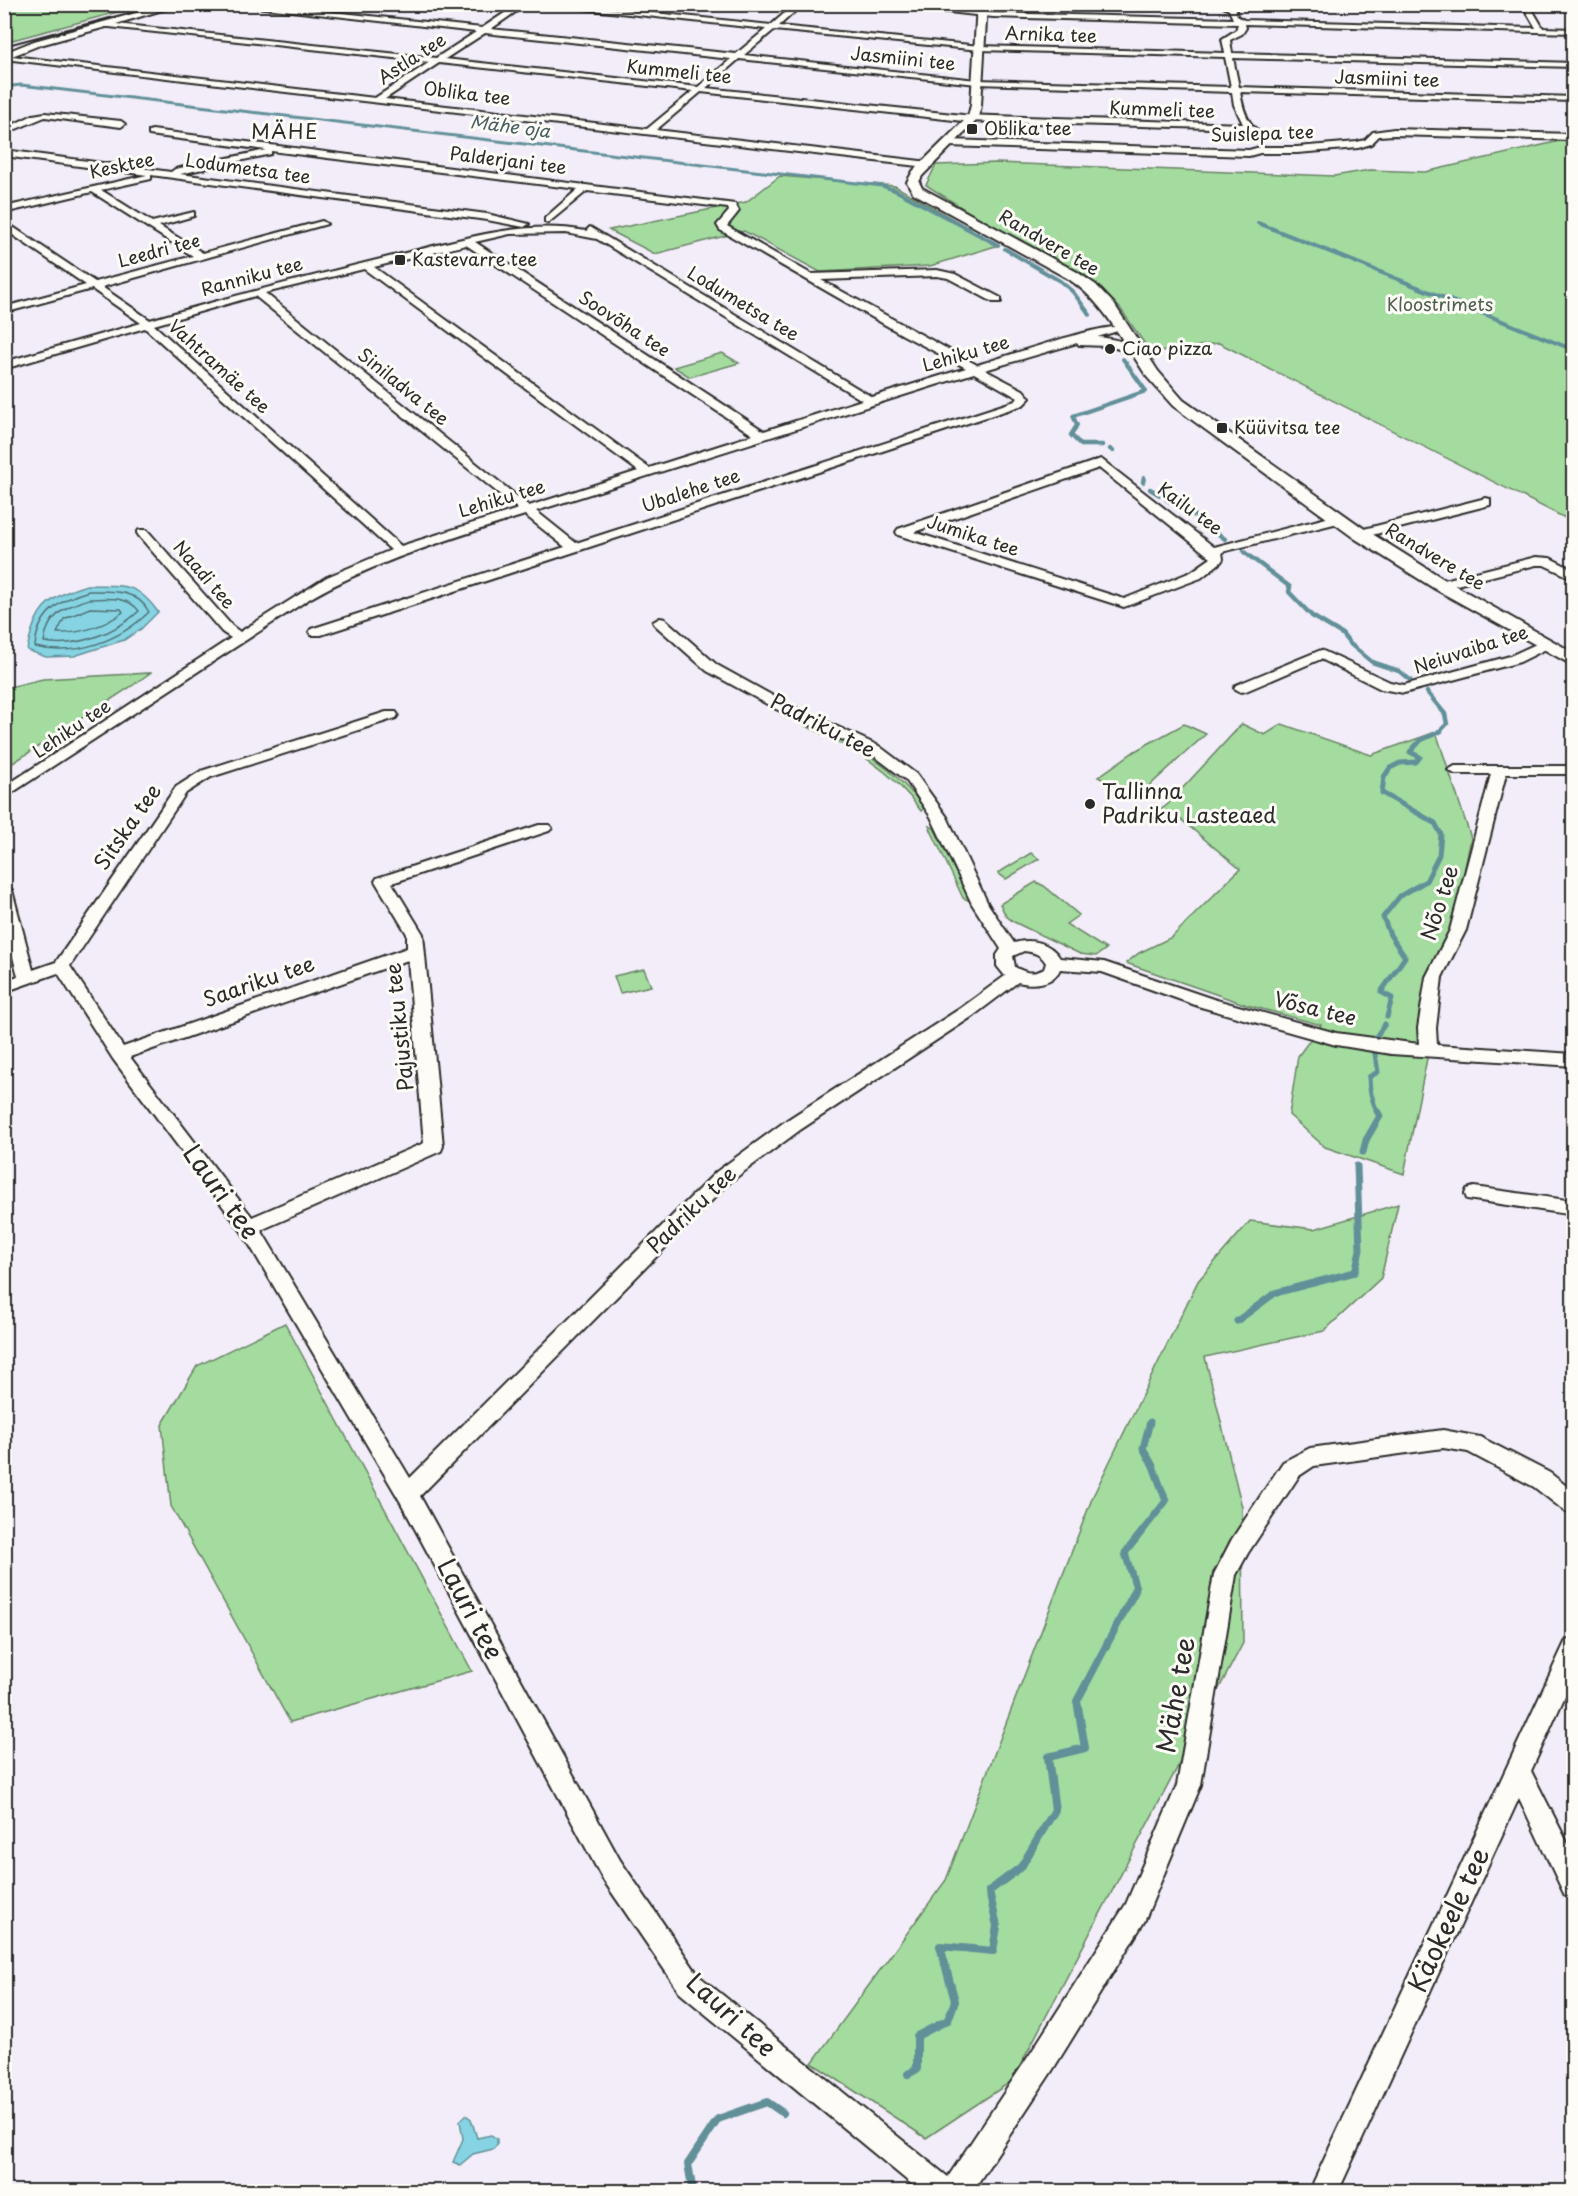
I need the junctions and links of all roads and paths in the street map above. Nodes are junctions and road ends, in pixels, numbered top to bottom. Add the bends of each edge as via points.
1 (179, 4) edge
2 (232, 4) edge
3 (524, 4) edge
4 (540, 4) edge
5 (800, 4) edge
6 (881, 4) edge
7 (1221, 4) edge
8 (1525, 4) edge
9 (982, 9) edge
10 (1241, 21) junction
11 (109, 25) junction
12 (772, 27) junction
13 (1541, 30) junction
14 (482, 31) junction
15 (1574, 31) edge
16 (980, 48) junction
17 (1229, 55) junction
18 (4, 57) edge
19 (737, 57) junction
20 (438, 60) junction
21 (1566, 65) edge
22 (977, 81) junction
23 (700, 89) junction
24 (1236, 89) junction
25 (1574, 99) edge
26 (377, 100) junction
27 (973, 118) junction
28 (121, 124) dead end
29 (1248, 127) junction
30 (4, 132) edge
31 (650, 132) junction
32 (152, 133) dead end
33 (1574, 137) edge
34 (948, 143) junction
35 (281, 149) junction
36 (1260, 150) junction
37 (4, 153) edge
38 (926, 164) junction
39 (162, 175) junction
40 (586, 187) junction
41 (93, 189) junction
42 (4, 210) edge
43 (190, 214) dead end
44 (487, 217) junction
45 (4, 224) edge
46 (322, 224) dead end
47 (151, 225) junction
48 (540, 225) junction
49 (512, 227) junction
50 (467, 241) junction
51 (202, 257) junction
52 (364, 265) junction
53 (811, 277) junction
54 (96, 286) junction
55 (257, 292) junction
56 (997, 300) dead end
57 (4, 310) edge
58 (148, 323) junction
59 (1129, 338) junction
60 (1084, 342) joint
61 (1060, 345) junction
62 (4, 366) edge
63 (977, 370) junction
64 (871, 401) junction
65 (762, 436) junction
66 (1101, 463) joint
67 (648, 472) junction
68 (1486, 502) dead end
69 (527, 511) junction
70 (1338, 519) junction
71 (143, 533) dead end
72 (1360, 534) junction
73 (574, 548) junction
74 (399, 551) junction
75 (1212, 551) junction
76 (1574, 575) edge
77 (1441, 585) junction
78 (660, 622) dead end
79 (316, 632) dead end
80 (240, 638) junction
81 (1545, 644) junction
82 (1574, 661) edge
83 (1241, 687) dead end
84 (391, 716) dead end
85 (1455, 770) dead end
86 (1500, 770) junction
87 (1574, 771) edge
88 (4, 794) edge
89 (544, 828) dead end
90 (4, 890) edge
91 (1010, 950) junction
92 (415, 951) junction
93 (1054, 963) junction
94 (62, 966) junction
95 (1016, 975) junction
96 (27, 979) junction
97 (4, 987) edge
98 (1428, 1049) junction
99 (119, 1055) junction
100 (1574, 1060) edge
101 (1474, 1194) dead end
102 (1574, 1208) edge
103 (249, 1227) junction
104 (408, 1494) junction
105 (1574, 1505) edge
106 (1574, 1648) edge
107 (1519, 1772) junction
108 (1574, 1887) edge
109 (945, 2192) edge
110 (955, 2192) edge
111 (1323, 2192) edge

1 - 11 street
2 - 14 street, Jasmiini tee
3 - 14 street, Astla tee
4 - 12 street, Arnika tee
5 - 12 street
6 - 9 street
7 - 10 street via 1232,9 1234,17
8 - 13 street
9 - 10 street
9 - 16 main road
10 - 13 street
10 - 17 street via 1239,32 1226,39
11 - 18 street via 38,43
11 - 20 street, Kummeli tee
12 - 16 street, Arnika tee
12 - 19 street
13 - 15 street
14 - 19 street, Jasmiini tee
14 - 20 street, Astla tee
16 - 17 street, Arnika tee
16 - 22 main road
17 - 21 street, Arnika tee
17 - 24 street
18 - 26 street, Oblika tee
19 - 22 street, Jasmiini tee
19 - 23 street
20 - 23 street, Kummeli tee
20 - 26 street, Astla tee
22 - 24 street, Jasmiini tee
22 - 27 main road
23 - 27 street, Kummeli tee
23 - 31 street
24 - 25 street, Jasmiini tee
24 - 29 street
26 - 31 street, Oblika tee
27 - 29 street, Kummeli tee
27 - 34 main road, Randvere tee
28 - 30 street via 45,115
29 - 36 street via 1255,130
31 - 38 street, Oblika tee
32 - 35 street, Palderjani tee
33 - 36 street, Suislepa tee via 1394,132 1376,134 1358,145
34 - 36 street, Suislepa tee via 1249,153
34 - 38 main road, Randvere tee
35 - 39 street, Kesktee
35 - 40 street, Palderjani tee
37 - 39 street, Lodumetsa tee
38 - 59 main road, Randvere tee via 913,179 922,195 1091,288
39 - 41 street, Kesktee
39 - 44 street, Lodumetsa tee
40 - 48 street
40 - 53 street, Palderjani tee via 732,206 734,212 723,228
41 - 42 street, Kesktee
41 - 47 street
43 - 47 street
44 - 48 street
44 - 49 street
45 - 54 street, Vahtramäe tee
46 - 51 street, Leedri tee
47 - 51 street
48 - 49 street
48 - 64 street, Lodumetsa tee via 599,236
49 - 50 street, Ranniku tee
50 - 52 street, Ranniku tee
50 - 65 street, Soovõha tee
51 - 54 street, Leedri tee
52 - 55 street, Ranniku tee
52 - 67 street
53 - 56 street via 937,273 951,276
53 - 63 street, Palderjani tee
54 - 57 street, Leedri tee
54 - 58 street, Vahtramäe tee
55 - 58 street, Ranniku tee
55 - 69 street, Siniladva tee
58 - 62 street, Ranniku tee
58 - 74 street, Vahtramäe tee
59 - 60 main road
59 - 61 street, Lehiku tee via 1097,332
59 - 70 main road, Randvere tee via 1152,374 1178,403
60 - 61 street, Lehiku tee
61 - 63 street, Lehiku tee
63 - 64 street, Lehiku tee
63 - 73 street, Ubalehe tee via 1024,398 1019,403
64 - 65 street, Lehiku tee
65 - 67 street, Lehiku tee
66 - 75 street, Kailu tee
66 - 75 street, Jumika tee via 902,532 1124,603 1196,575 1217,559
67 - 69 street, Lehiku tee
68 - 72 street
69 - 73 street
69 - 74 street, Lehiku tee
70 - 72 main road, Randvere tee
70 - 75 street, Kailu tee
71 - 80 street, Naadi tee via 227,629
72 - 77 main road, Randvere tee
73 - 79 street, Ubalehe tee
74 - 80 street, Lehiku tee via 332,580
76 - 77 street via 1546,561 1536,561
77 - 81 main road, Randvere tee
78 - 91 street, Padriku tee via 712,668 781,706 874,749 911,777 939,817 980,904
80 - 88 street, Lehiku tee
81 - 82 main road, Randvere tee
81 - 83 street, Neiuvaiba tee via 1515,658 1404,690 1386,686 1321,654
84 - 94 street, Sitska tee via 191,782 150,834
85 - 86 street
86 - 87 street
86 - 98 street, Nõo tee via 1458,930 1434,977
89 - 92 street, Pajustiku tee via 383,881 415,934
90 - 96 street
91 - 93 street via 1037,947 1049,954
91 - 95 street via 1005,955 1005,966
92 - 99 street, Saariku tee
92 - 103 street, Pajustiku tee via 434,1146
93 - 95 street via 1051,972 1041,977
93 - 98 street, Võsa tee via 1104,968 1207,1003 1336,1039 1391,1048
94 - 96 street
94 - 99 street, Lauri tee
95 - 104 street, Padriku tee via 990,998 758,1149 723,1177
96 - 97 street
98 - 100 street, Võsa tee
99 - 103 street, Lauri tee
101 - 102 street
103 - 104 street, Lauri tee
104 - 109 street, Lauri tee via 611,1869 690,1985
105 - 110 street, Mähe tee via 1542,1480 1472,1443 1443,1439 1310,1456 1291,1469 1225,1574 1189,1785 1135,1913
106 - 107 street, Käokeele tee
107 - 108 street
107 - 111 street, Käokeele tee

